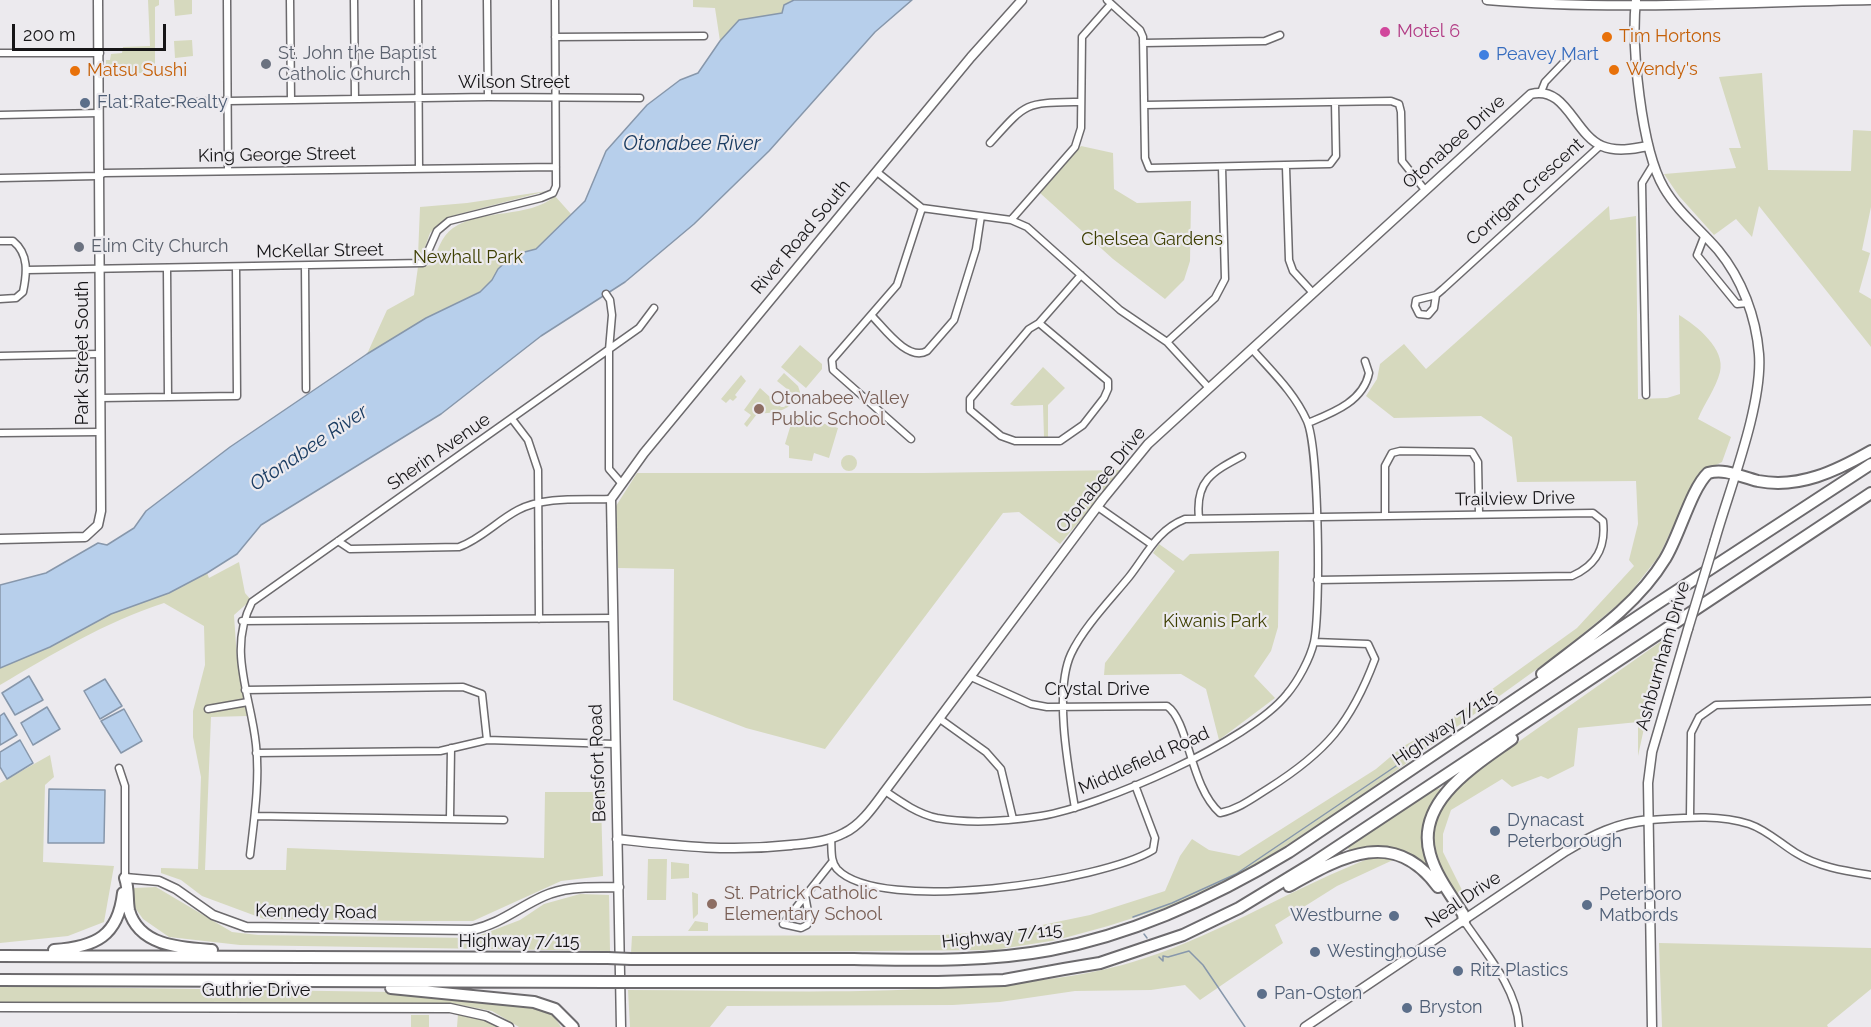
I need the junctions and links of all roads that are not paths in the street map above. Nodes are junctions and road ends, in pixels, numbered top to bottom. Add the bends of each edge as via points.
1 (98, 0) edge
2 (226, 0) edge
3 (290, 0) edge
4 (354, 0) edge
5 (418, 0) edge
6 (487, 0) edge
7 (555, 0) edge
8 (1022, 0) edge
9 (1487, 0) edge
10 (1871, 0) edge
11 (1109, 2) edge
12 (1636, 2) edge
13 (1280, 35) dead end
14 (704, 36) dead end
15 (555, 37) junction
16 (1143, 43) junction
17 (0, 53) edge
18 (100, 53) junction
19 (1568, 59) dead end
20 (1541, 92) junction
21 (488, 97) junction
22 (418, 98) junction
23 (556, 98) junction
24 (640, 98) dead end
25 (354, 99) junction
26 (291, 100) junction
27 (226, 101) junction
28 (1081, 102) junction
29 (1335, 102) junction
30 (99, 103) junction
31 (1145, 105) junction
32 (99, 113) junction
33 (0, 115) edge
34 (990, 143) dead end
35 (1600, 145) junction
36 (1648, 146) junction
37 (1653, 165) junction
38 (556, 167) junction
39 (1222, 167) junction
40 (1286, 167) junction
41 (418, 168) junction
42 (228, 171) junction
43 (877, 172) junction
44 (98, 176) junction
45 (0, 178) edge
46 (1425, 190) junction
47 (922, 208) junction
48 (981, 216) junction
49 (1011, 220) junction
50 (1704, 237) junction
51 (0, 241) edge
52 (305, 266) junction
53 (236, 267) junction
54 (99, 269) junction
55 (167, 269) junction
56 (27, 270) junction
57 (1081, 275) junction
58 (1313, 293) junction
59 (606, 294) dead end
60 (1436, 295) dead end
61 (0, 299) edge
62 (1748, 303) junction
63 (654, 308) dead end
64 (872, 316) junction
65 (1039, 323) junction
66 (1167, 342) junction
67 (1252, 349) junction
68 (609, 350) junction
69 (99, 354) junction
70 (0, 356) edge
71 (1365, 361) dead end
72 (1209, 388) junction
73 (306, 389) dead end
74 (1646, 395) dead end
75 (168, 397) junction
76 (100, 398) junction
77 (512, 418) junction
78 (1308, 423) junction
79 (99, 432) junction
80 (0, 433) edge
81 (911, 439) dead end
82 (1871, 451) edge
83 (1242, 456) dead end
84 (1871, 464) edge
85 (1734, 474) junction
86 (622, 484) junction
87 (1871, 492) edge
88 (611, 499) junction
89 (537, 503) junction
90 (1098, 507) junction
91 (1479, 514) junction
92 (1385, 516) junction
93 (1199, 518) junction
94 (1316, 518) junction
95 (0, 539) edge
96 (338, 541) junction
97 (1151, 544) junction
98 (1317, 580) junction
99 (611, 618) junction
100 (539, 619) junction
101 (242, 621) junction
102 (1314, 642) junction
103 (971, 677) junction
104 (246, 690) junction
105 (1565, 695) junction
106 (1871, 701) edge
107 (248, 702) junction
108 (1063, 706) junction
109 (208, 709) dead end
110 (940, 719) junction
111 (487, 740) junction
112 (1455, 741) junction
113 (615, 744) junction
114 (451, 748) junction
115 (256, 753) junction
116 (1190, 760) junction
117 (119, 768) dead end
118 (1135, 785) junction
119 (885, 791) junction
120 (1075, 808) junction
121 (255, 816) junction
122 (1690, 817) junction
123 (450, 818) junction
124 (1013, 819) junction
125 (504, 820) dead end
126 (1649, 820) junction
127 (617, 838) junction
128 (831, 838) junction
129 (250, 855) dead end
130 (832, 862) junction
131 (1871, 875) edge
132 (125, 878) junction
133 (619, 887) junction
134 (805, 895) junction
135 (1239, 908) junction
136 (1464, 921) junction
137 (0, 954) edge
138 (315, 957) junction
139 (0, 980) edge
140 (334, 981) junction
141 (0, 1007) edge
142 (509, 1027) edge
143 (573, 1027) edge
144 (621, 1027) edge
145 (1305, 1027) edge
146 (1519, 1027) edge
147 (1652, 1027) edge

1 - 18 street, Park Street South
2 - 27 street
3 - 26 street
4 - 25 street
5 - 22 street
6 - 21 street
7 - 15 street
8 - 43 street, River Road South
9 - 12 street via 1525,4
10 - 12 street
11 - 16 street via 1140,30
11 - 28 street via 1082,38
12 - 36 street, Ashburnham Drive
13 - 16 street via 1264,41
14 - 15 street
15 - 23 street
16 - 31 street
17 - 18 street
18 - 30 street, Park Street South
19 - 20 street via 1545,82
20 - 35 street via 1555,97
20 - 46 street, Otonabee Drive via 1531,94
21 - 22 street, Wilson Street
21 - 23 street, Wilson Street
22 - 25 street, Wilson Street
22 - 41 street
23 - 24 street, Wilson Street
23 - 38 street
25 - 26 street, Wilson Street
26 - 27 street, Wilson Street
27 - 30 street, Wilson Street
27 - 42 street
28 - 34 street via 1026,106
28 - 49 street via 1082,128 1075,147
29 - 31 street
29 - 40 street via 1336,156 1330,164
29 - 46 street via 1399,104 1402,161
30 - 32 street, Park Street South
31 - 39 street via 1145,158 1149,168
32 - 33 street
32 - 44 street, Park Street South
35 - 36 street, Corrigan Crescent via 1626,150
35 - 60 street, Corrigan Crescent
36 - 37 street, Ashburnham Drive
37 - 50 street, Ashburnham Drive via 1674,202
37 - 74 street via 1642,183
38 - 41 street, King George Street
38 - 52 street, McKellar Street via 553,194 449,221 437,231 423,263
39 - 40 street
39 - 66 street via 1225,279 1215,298
40 - 58 street via 1289,260 1293,271
41 - 42 street, King George Street
42 - 44 street, King George Street
43 - 47 street
43 - 86 street, River Road South
44 - 45 street, King George Street
44 - 54 street, Park Street South
46 - 58 street, Otonabee Drive
47 - 48 street
47 - 64 street via 897,285
48 - 49 street
48 - 64 street via 976,249 954,320 927,351 911,353
49 - 57 street via 1027,227
50 - 62 street, Ashburnham Drive via 1734,273
50 - 62 street via 1697,255 1737,304
51 - 56 street via 13,241 22,249
52 - 53 street, McKellar Street
52 - 73 street
53 - 55 street, McKellar Street
53 - 75 street via 237,396
54 - 55 street, McKellar Street
54 - 56 street, McKellar Street
54 - 69 street, Park Street South
55 - 75 street
56 - 61 street via 23,292 16,298
57 - 65 street
57 - 66 street via 1120,310
58 - 67 street, Otonabee Drive
59 - 68 street via 612,315
62 - 85 street, Ashburnham Drive via 1759,356 1758,384
63 - 68 street, Sherin Avenue via 639,328
64 - 81 street via 832,360 833,370
65 - 65 street via 1029,328 970,399 970,410 1001,436 1015,441 1060,441 1071,435 1083,425 1108,389 1108,381
66 - 72 street
67 - 72 street, Otonabee Drive
67 - 78 street, Middlefield Road via 1286,386
68 - 77 street, Sherin Avenue
68 - 86 street via 609,469
69 - 70 street
69 - 76 street, Park Street South
71 - 78 street via 1369,373 1359,394 1336,411
72 - 90 street, Otonabee Drive via 1148,444
75 - 76 street
76 - 79 street, Park Street South
77 - 89 street via 533,450 538,470
77 - 96 street, Sherin Avenue
78 - 94 street, Middlefield Road via 1315,465
79 - 80 street
79 - 95 street, Park Street South via 98,525 85,537
82 - 85 highway via 1816,478 1795,483 1773,483
83 - 93 street via 1205,482
84 - 112 highway, Highway 7/115
85 - 112 highway via 1720,471 1706,475 1666,558 1628,604
85 - 126 street, Ashburnham Drive, bridge via 1652,752
86 - 88 street, River Road South
87 - 105 highway
88 - 89 street
88 - 99 street, Bensfort Road
89 - 96 street via 459,547 350,549
89 - 100 street
90 - 97 street
90 - 103 street, Otonabee Drive
91 - 92 street, Trailview Drive
91 - 92 street via 1478,462 1472,452 1400,451 1392,453 1385,466
91 - 98 street, Trailview Drive via 1593,513 1603,521 1602,547 1586,570 1572,576
92 - 94 street, Trailview Drive
93 - 94 street, Trailview Drive
93 - 97 street, Trailview Drive via 1170,525
94 - 98 street, Middlefield Road
96 - 101 street, Sherin Avenue via 252,602
97 - 108 street, Trailview Drive via 1072,652
98 - 102 street, Middlefield Road
99 - 100 street
99 - 113 street, Bensfort Road
100 - 101 street
101 - 104 street via 240,658
102 - 116 street, Middlefield Road via 1296,681 1275,706 1229,739
102 - 116 street, Crystal Drive via 1368,644 1375,655 1356,706 1322,749 1234,810 1220,813 1210,804
103 - 108 street, Crystal Drive via 1031,704
103 - 110 street, Otonabee Drive
104 - 107 street
104 - 111 street via 463,687 482,694
105 - 135 highway
105 - 136 highway via 1479,762 1435,808 1427,832 1430,854
106 - 122 street via 1716,705 1699,717 1691,733
107 - 109 street
107 - 115 street
108 - 116 street, Crystal Drive via 1167,706 1178,718
108 - 120 street, Trailview Drive
110 - 119 street, Otonabee Drive
110 - 124 street via 986,752 1001,769
111 - 113 street
111 - 114 street
112 - 138 highway, Highway 7/115, bridge via 1242,881 1178,910 1049,950 942,960
113 - 127 street, Bensfort Road
114 - 115 street
114 - 123 street
115 - 121 street
116 - 118 street, Middlefield Road
117 - 132 street via 125,786
118 - 120 street, Middlefield Road
118 - 130 street via 1156,842 1153,850 1078,874 1012,886 899,891 849,879
119 - 124 street, Middlefield Road via 935,818
119 - 128 street, Otonabee Drive via 854,826
120 - 124 street, Middlefield Road
121 - 123 street
121 - 129 street
122 - 126 street
122 - 131 street via 1750,825 1798,854 1837,869
123 - 125 street
126 - 136 street, Neal Drive via 1626,823 1584,840
126 - 147 street, Ashburnham Drive
127 - 128 street, Otonabee Drive via 714,850
127 - 133 street, Bensfort Road
128 - 130 street
130 - 134 street
132 - 133 street, Kennedy Road via 159,881 225,921 263,929 472,930 504,920 555,892
132 - 137 highway via 120,913 104,937 65,949
132 - 138 highway via 132,918 145,933 162,943 183,948
133 - 144 street, Bensfort Road
134 - 134 street via 791,912 783,924 801,928 807,925
135 - 136 highway via 1266,899 1348,857 1382,851 1418,863
135 - 140 highway, bridge via 1183,935 1100,963 1004,980
136 - 145 street, Neal Drive
136 - 146 street via 1507,987
137 - 138 highway, Highway 7/115
139 - 140 highway
140 - 143 highway via 534,1002 555,1009
141 - 142 street, Guthrie Drive via 450,1008 486,1016

